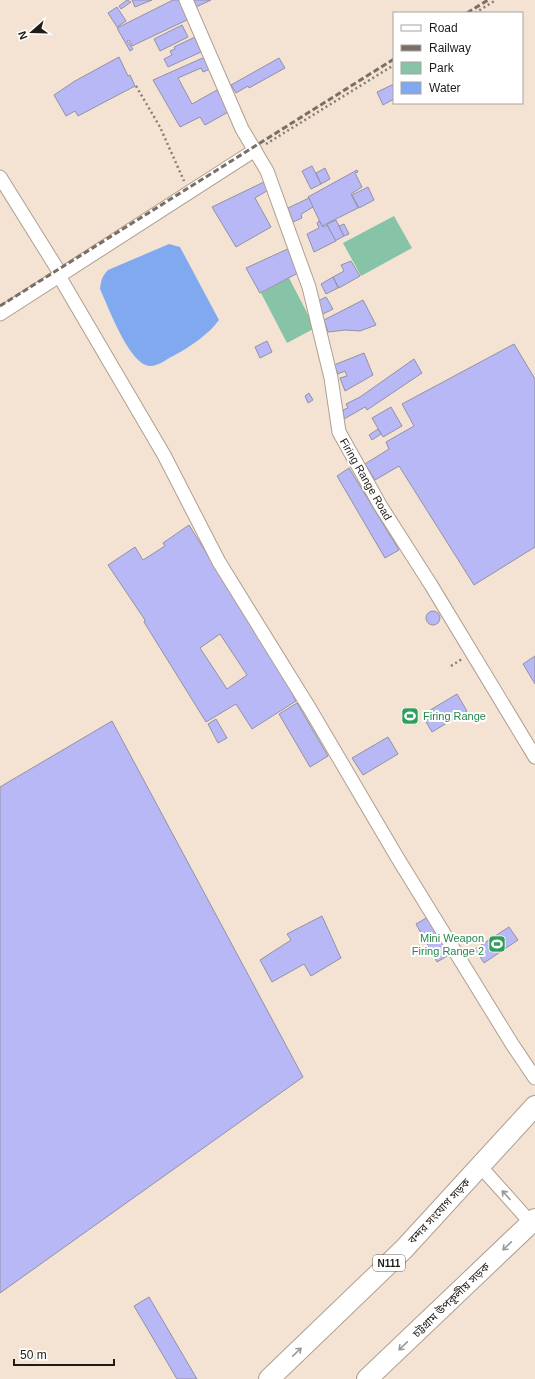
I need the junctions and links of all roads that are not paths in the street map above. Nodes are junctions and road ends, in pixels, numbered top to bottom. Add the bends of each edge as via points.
1 (186, 0) edge
2 (255, 150) junction
3 (0, 177) edge
4 (60, 276) junction
5 (0, 314) edge
6 (535, 757) edge
7 (535, 1078) edge
8 (535, 1106) edge
9 (480, 1166) junction
10 (533, 1221) edge
11 (270, 1379) edge
12 (367, 1379) edge

1 - 2 street, Firing Range Road via 242,129
2 - 4 street
2 - 6 street, Firing Range Road via 267,170 309,286 331,378 339,432 372,492 432,585
3 - 4 street via 41,240
4 - 5 street
4 - 7 street via 164,455 219,562
8 - 9 highway, বন্দর সংযোগ সড়ক / N111
10 -> 9 street
11 -> 9 highway, বন্দর সংযোগ সড়ক / N111 via 404,1249
10 -> 12 highway, চট্টগ্রাম উপকূলীয় সড়ক

